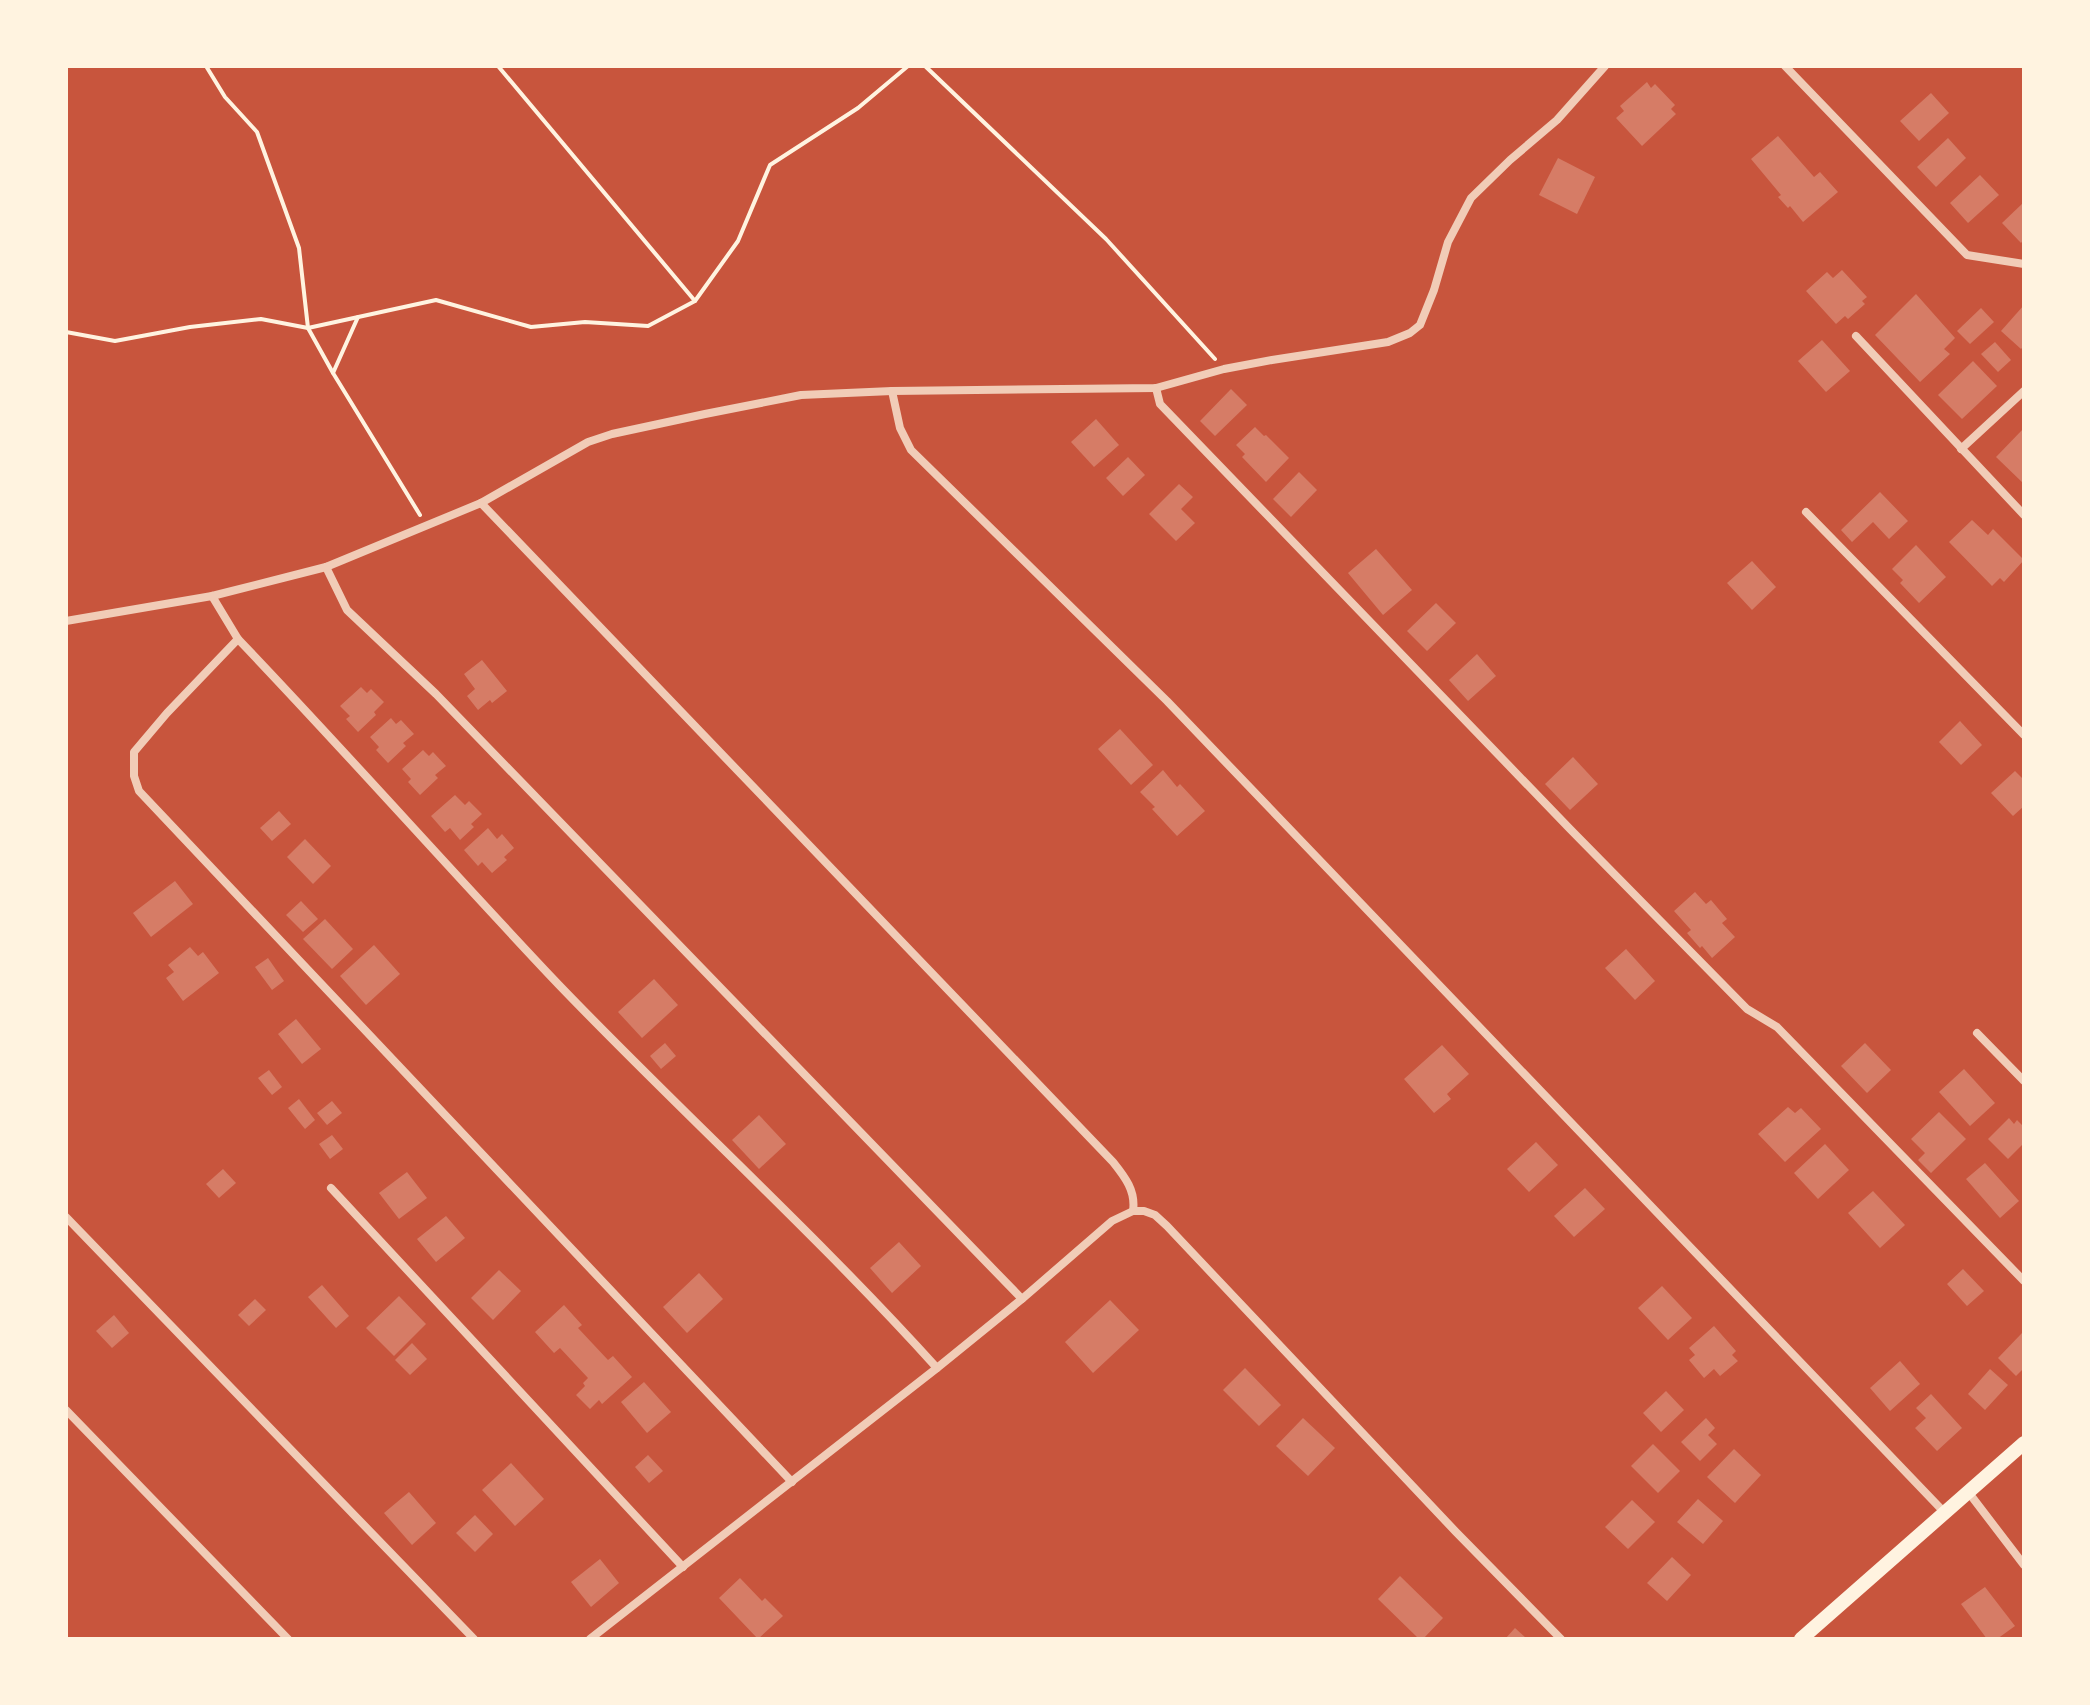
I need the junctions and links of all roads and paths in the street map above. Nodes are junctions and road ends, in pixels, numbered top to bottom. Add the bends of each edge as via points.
1 (206, 66) edge
2 (498, 66) edge
3 (908, 66) edge
4 (925, 66) edge
5 (1605, 66) edge
6 (1785, 66) edge
7 (2024, 264) edge
8 (695, 301) junction
9 (358, 317) junction
10 (308, 328) junction
11 (66, 332) edge
12 (1856, 336) dead end
13 (1224, 369) junction
14 (333, 373) junction
15 (1156, 388) junction
16 (892, 391) junction
17 (2024, 391) edge
18 (1961, 449) junction
19 (481, 503) junction
20 (1806, 512) dead end
21 (2024, 515) edge
22 (425, 526) junction
23 (326, 567) junction
24 (212, 596) junction
25 (66, 621) edge
26 (238, 639) junction
27 (2024, 735) edge
28 (1977, 1033) dead end
29 (2024, 1081) edge
30 (331, 1188) dead end
31 (1133, 1211) junction
32 (66, 1217) edge
33 (2024, 1281) edge
34 (1022, 1299) junction
35 (937, 1368) junction
36 (66, 1410) edge
37 (2024, 1443) edge
38 (792, 1482) junction
39 (1969, 1493) junction
40 (1945, 1513) junction
41 (2024, 1565) edge
42 (683, 1567) junction
43 (288, 1639) edge
44 (474, 1639) edge
45 (590, 1639) edge
46 (1561, 1639) edge
47 (1801, 1639) edge

1 - 10 path via 257,132 299,248
2 - 8 path
3 - 8 path via 858,108 770,165 738,241
4 - 13 path via 1106,239
5 - 13 street via 1565,112 1471,198 1448,242 1415,331 1380,344
6 - 7 street via 1967,255
8 - 9 path via 648,326 585,322 531,327 436,300
9 - 10 path
9 - 14 path
10 - 11 path via 261,319 115,341
10 - 14 path
12 - 18 street
13 - 15 street
14 - 22 path
15 - 16 street
15 - 33 street via 1160,404 1570,829 1747,1009 1777,1027
16 - 19 street via 801,395 612,434 588,442
16 - 40 street via 911,450 1167,701
17 - 18 street
18 - 21 street
19 - 22 street
19 - 31 street via 1113,1162 1132,1191
20 - 27 street
22 - 23 street
23 - 24 street
23 - 34 street via 347,610 447,705
24 - 25 street
24 - 26 street
26 - 35 street via 560,985
26 - 38 street via 134,752 139,791
28 - 29 street
30 - 42 street
31 - 34 street via 1112,1221
31 - 46 street via 1155,1215 1167,1226
32 - 44 street
34 - 35 street
35 - 38 street
36 - 43 street
37 - 39 main road
38 - 42 street
39 - 40 main road
39 - 41 street
40 - 47 main road
42 - 45 street

